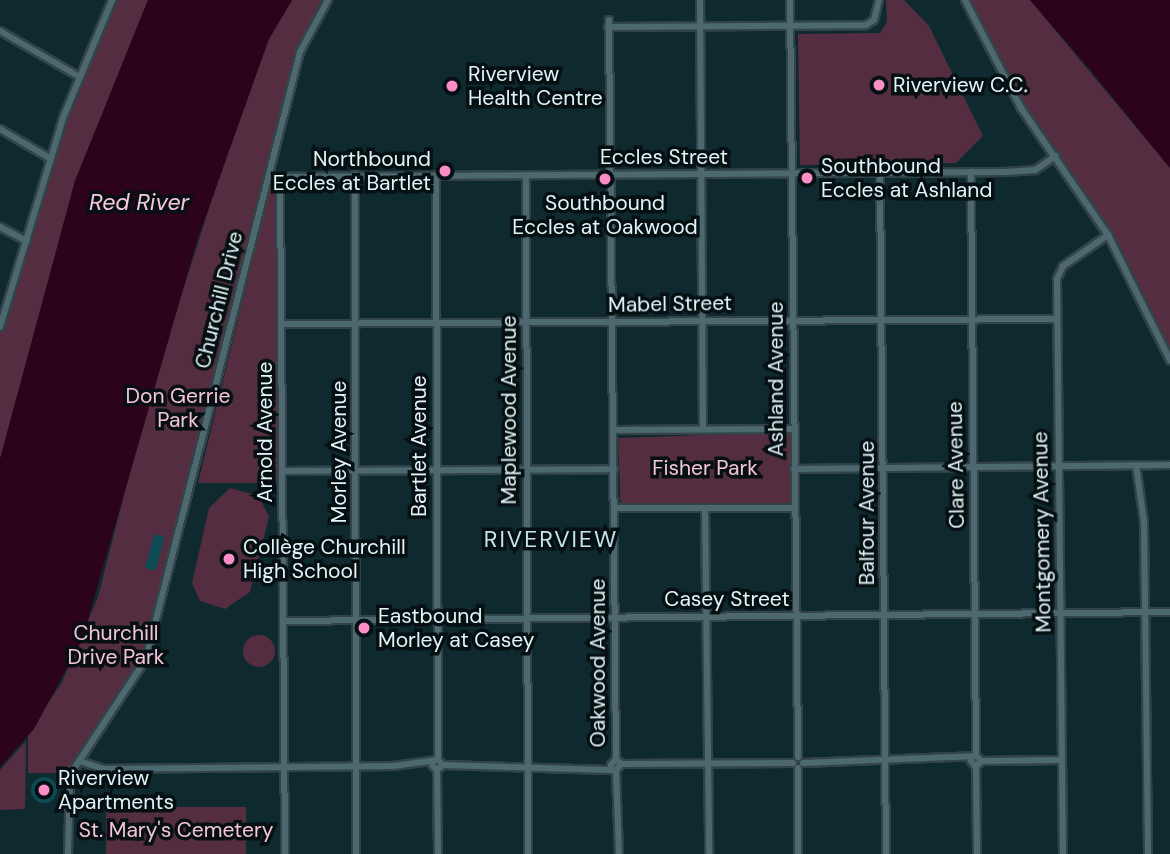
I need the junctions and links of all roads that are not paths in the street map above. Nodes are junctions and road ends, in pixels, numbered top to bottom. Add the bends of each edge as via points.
1 (112, 0) edge
2 (328, 0) edge
3 (700, 0) edge
4 (790, 0) edge
5 (878, 0) edge
6 (965, 0) edge
7 (790, 26) junction
8 (700, 29) junction
9 (0, 31) edge
10 (78, 76) junction
11 (0, 130) edge
12 (1056, 156) junction
13 (51, 159) junction
14 (971, 172) junction
15 (880, 173) junction
16 (610, 174) junction
17 (791, 174) junction
18 (355, 175) junction
19 (436, 175) junction
20 (701, 175) junction
21 (526, 176) junction
22 (268, 177) junction
23 (280, 178) junction
24 (0, 227) edge
25 (1108, 235) junction
26 (26, 241) junction
27 (1057, 318) junction
28 (972, 319) junction
29 (884, 320) junction
30 (702, 321) junction
31 (793, 321) junction
32 (437, 323) junction
33 (613, 323) junction
34 (282, 324) junction
35 (357, 324) junction
36 (526, 324) junction
37 (0, 325) edge
38 (1170, 360) edge
39 (703, 429) junction
40 (794, 429) junction
41 (614, 430) junction
42 (1059, 465) junction
43 (1136, 465) junction
44 (1170, 465) edge
45 (974, 466) junction
46 (885, 468) junction
47 (614, 469) junction
48 (794, 469) junction
49 (357, 470) junction
50 (437, 470) junction
51 (284, 471) junction
52 (527, 471) junction
53 (615, 508) junction
54 (705, 508) junction
55 (794, 508) junction
56 (1146, 612) junction
57 (1170, 612) edge
58 (1061, 613) junction
59 (975, 614) junction
60 (884, 615) junction
61 (707, 616) junction
62 (796, 616) junction
63 (615, 617) junction
64 (528, 619) junction
65 (356, 620) junction
66 (438, 620) junction
67 (283, 621) junction
68 (1062, 760) junction
69 (79, 761) junction
70 (976, 761) junction
71 (885, 762) junction
72 (708, 763) junction
73 (798, 763) junction
74 (616, 764) junction
75 (437, 765) junction
76 (530, 765) junction
77 (357, 767) junction
78 (284, 768) junction
79 (68, 854) edge
80 (285, 854) edge
81 (356, 854) edge
82 (438, 854) edge
83 (528, 854) edge
84 (618, 854) edge
85 (709, 854) edge
86 (798, 854) edge
87 (886, 854) edge
88 (977, 854) edge
89 (1063, 854) edge
90 (1148, 854) edge

1 - 10 street
2 - 22 street, Churchill Drive via 300,52
3 - 8 street
4 - 7 street, Ashland Avenue
5 - 7 street via 874,20
6 - 12 street via 1013,95
7 - 8 street
7 - 17 street, Ashland Avenue
8 - 16 street, Oakwood Avenue via 609,23
8 - 20 street
9 - 10 street
10 - 13 street
11 - 13 street
12 - 14 street, Eccles Street via 1035,170
12 - 25 street
13 - 26 street
14 - 15 street, Eccles Street
14 - 28 street, Clare Avenue
15 - 17 street, Eccles Street
15 - 29 street, Balfour Avenue
16 - 20 street, Eccles Street
16 - 21 street, Eccles Street
16 - 33 street, Oakwood Avenue
17 - 20 street, Eccles Street
17 - 31 street, Ashland Avenue
18 - 19 street, Eccles Street
18 - 23 street, Eccles Street
18 - 35 street, Morley Avenue
19 - 21 street, Eccles Street
19 - 32 street, Bartlet Avenue
20 - 30 street
21 - 36 street, Maplewood Avenue
22 - 23 street, Eccles Street
22 - 69 street, Churchill Drive via 146,659
23 - 34 street, Arnold Avenue
24 - 26 street
25 - 27 street, Montgomery Avenue via 1060,268
25 - 38 street
26 - 37 street
27 - 28 street, Mabel Street
27 - 42 street, Montgomery Avenue
28 - 29 street, Mabel Street
28 - 45 street, Clare Avenue
29 - 31 street, Mabel Street
29 - 46 street, Balfour Avenue
30 - 31 street, Mabel Street
30 - 33 street, Mabel Street
30 - 39 street
31 - 40 street, Ashland Avenue
32 - 35 street, Mabel Street
32 - 36 street, Mabel Street
32 - 50 street, Bartlet Avenue
33 - 36 street, Mabel Street
33 - 41 street, Oakwood Avenue
34 - 35 street, Mabel Street
34 - 51 street, Arnold Avenue
35 - 49 street, Morley Avenue
36 - 52 street, Maplewood Avenue
39 - 40 street
39 - 41 street
40 - 48 street, Ashland Avenue
41 - 47 street, Oakwood Avenue
42 - 43 street
42 - 45 street
42 - 58 street, Montgomery Avenue
43 - 44 street
43 - 56 street
45 - 46 street
45 - 59 street, Clare Avenue
46 - 48 street
46 - 60 street, Balfour Avenue
47 - 52 street
47 - 53 street, Oakwood Avenue
48 - 55 street, Ashland Avenue
49 - 50 street
49 - 51 street
49 - 65 street, Morley Avenue
50 - 52 street
50 - 66 street, Bartlet Avenue
51 - 67 street, Arnold Avenue
52 - 64 street, Maplewood Avenue
53 - 54 street
53 - 63 street, Oakwood Avenue
54 - 55 street
54 - 61 street
55 - 62 street, Ashland Avenue
56 - 57 street, Casey Street
56 - 58 street, Casey Street
56 - 90 street
58 - 59 street, Casey Street
58 - 68 street, Montgomery Avenue
59 - 60 street, Casey Street
59 - 70 street, Clare Avenue
60 - 62 street, Casey Street
60 - 71 street, Balfour Avenue
61 - 62 street, Casey Street
61 - 63 street, Casey Street
61 - 72 street
62 - 73 street, Ashland Avenue
63 - 64 street, Casey Street
63 - 74 street, Oakwood Avenue
64 - 66 street, Casey Street
64 - 76 street, Maplewood Avenue
65 - 66 street, Casey Street
65 - 67 street, Casey Street
65 - 77 street, Morley Avenue
66 - 75 street, Bartlet Avenue
67 - 78 street, Arnold Avenue
68 - 70 street
68 - 89 street, Montgomery Avenue
69 - 78 street via 93,769
69 - 79 street, Churchill Drive via 68,784
70 - 71 street
70 - 88 street, Clare Avenue
71 - 73 street
71 - 87 street, Balfour Avenue
72 - 73 street
72 - 74 street
72 - 85 street
73 - 86 street, Ashland Avenue
74 - 76 street
74 - 84 street, Oakwood Avenue
75 - 76 street
75 - 77 street
75 - 82 street, Bartlet Avenue
76 - 83 street, Maplewood Avenue
77 - 78 street
77 - 81 street, Morley Avenue
78 - 80 street, Arnold Avenue

